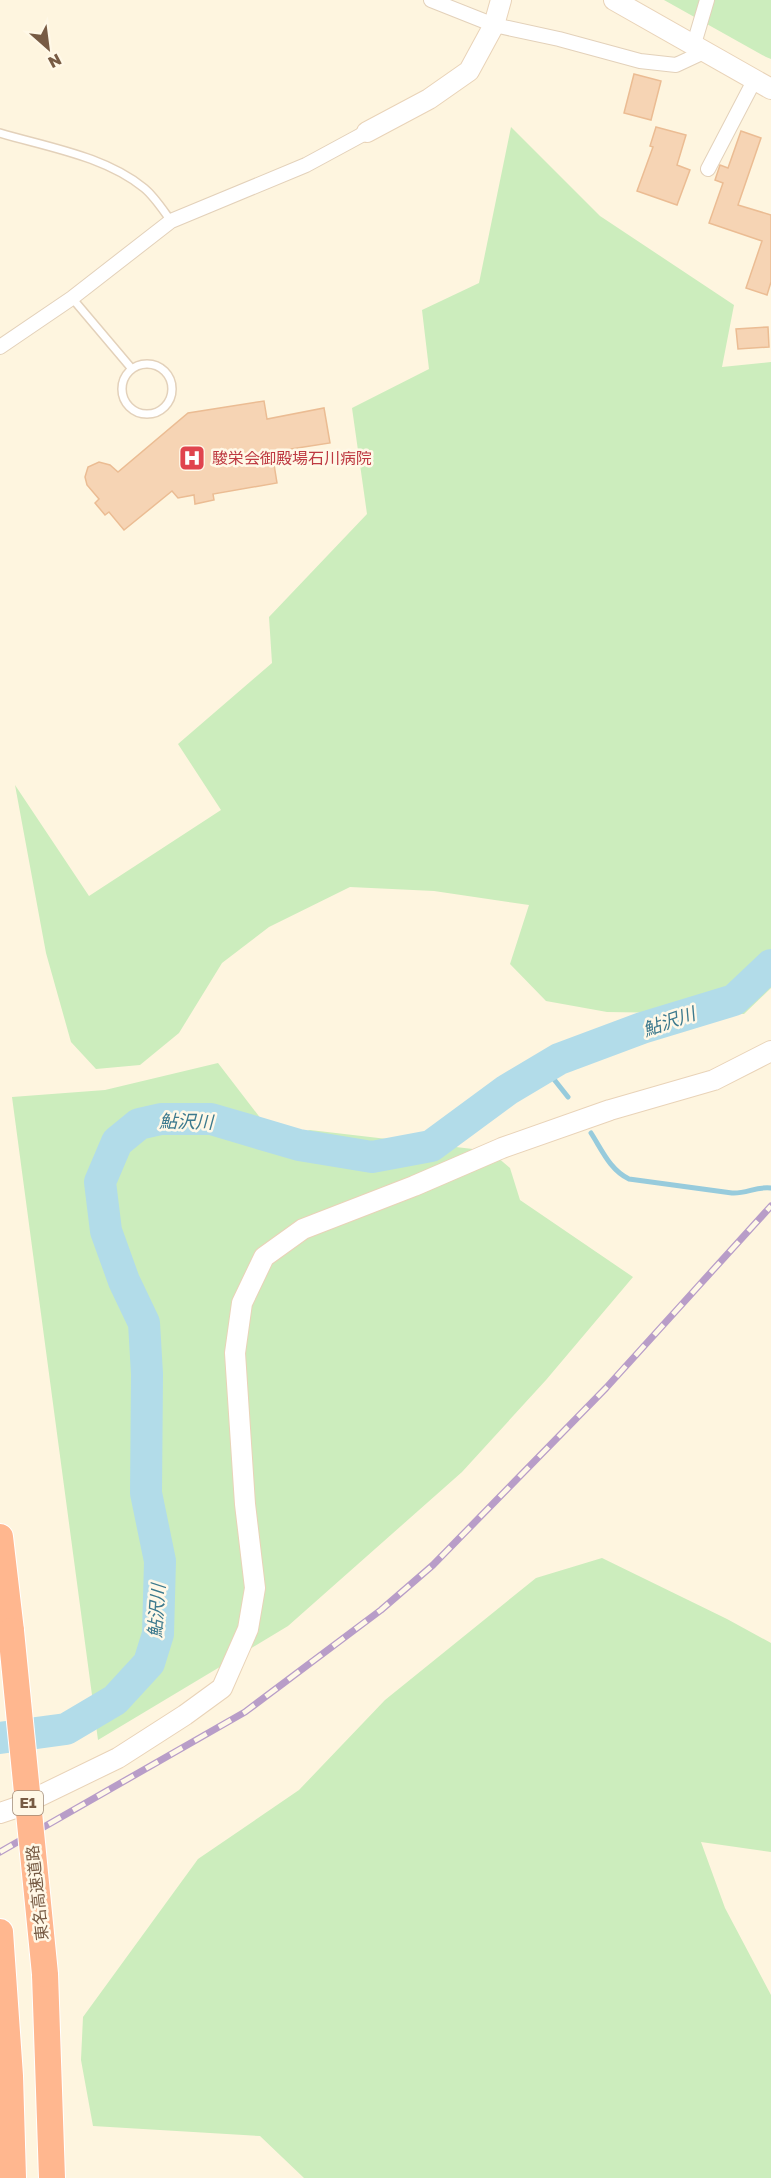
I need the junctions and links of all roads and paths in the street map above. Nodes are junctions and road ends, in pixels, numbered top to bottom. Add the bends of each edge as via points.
1 (431, 0) edge
2 (501, 0) edge
3 (614, 0) edge
4 (707, 0) edge
5 (494, 25) junction
6 (700, 47) junction
7 (763, 84) edge
8 (367, 132) joint
9 (0, 133) edge
10 (708, 169) dead end
11 (171, 221) junction
12 (72, 298) junction
13 (0, 347) edge
14 (132, 369) junction
15 (771, 1051) edge
16 (0, 1537) edge
17 (0, 1813) edge
18 (0, 1932) edge
19 (48, 2037) junction
20 (13, 2178) edge
21 (52, 2178) edge
22 (66, 2178) edge

1 - 5 street
2 - 5 street
3 - 6 street
4 - 6 street
5 - 6 street via 640,61 675,64
5 - 8 street via 469,71 429,99
6 - 7 street
7 - 10 street
8 - 11 street via 306,165
9 - 11 lane via 116,170 145,189
11 - 12 street
12 - 13 street
12 - 14 lane
14 - 14 lane via 123,382 129,406 143,413 160,410 172,391 168,375 148,364
15 - 17 street via 714,1080 610,1110 502,1148 303,1229 264,1257 242,1303 235,1353 255,1588 248,1629 222,1688 118,1758
16 - 19 highway, 東名高速道路 / E1, bridge via 45,1974
18 - 20 highway
19 - 21 highway, 東名高速道路 / E1
19 - 22 highway

